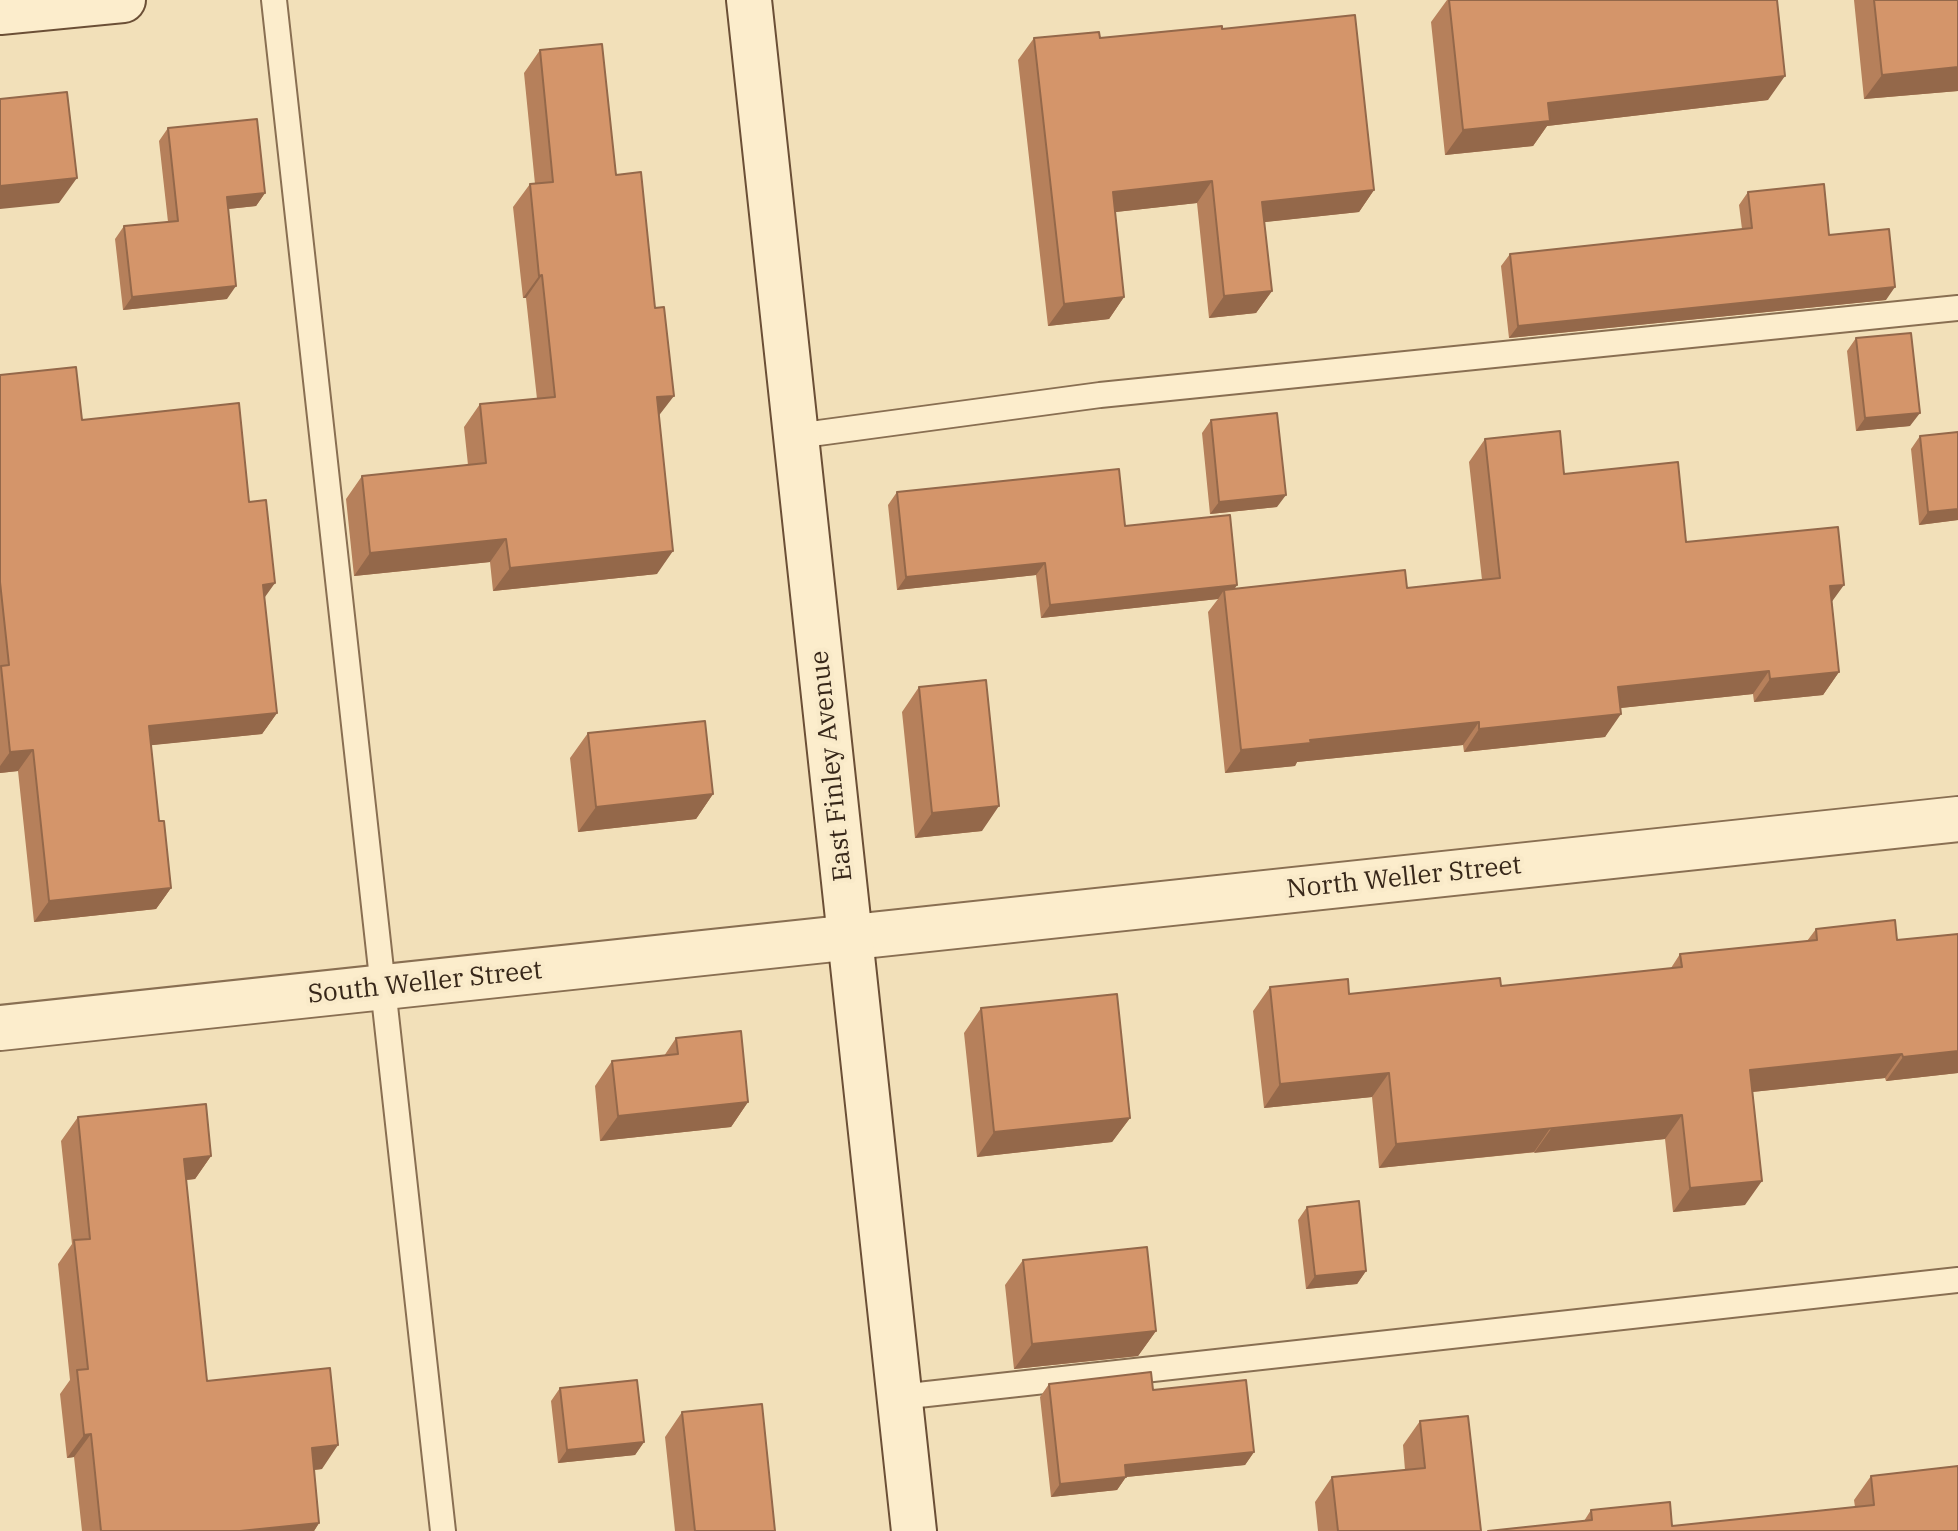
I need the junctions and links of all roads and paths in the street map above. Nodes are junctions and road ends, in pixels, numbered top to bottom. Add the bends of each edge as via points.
1 (123, 0) edge
2 (274, 0) edge
3 (749, 0) edge
4 (0, 12) edge
5 (1958, 308) edge
6 (796, 436) junction
7 (1958, 819) edge
8 (850, 938) junction
9 (383, 987) junction
10 (0, 1028) edge
11 (1958, 1280) edge
12 (900, 1397) junction
13 (443, 1531) edge
14 (914, 1531) edge

1 - 4 street
2 - 9 lane
3 - 6 street, East Finley Avenue
5 - 6 lane via 1100,395
6 - 8 street, East Finley Avenue
7 - 8 street, North Weller Street
8 - 9 street, South Weller Street
8 - 12 street, East Finley Avenue
9 - 10 street, South Weller Street
9 - 13 lane
11 - 12 lane
12 - 14 street, East Finley Avenue

